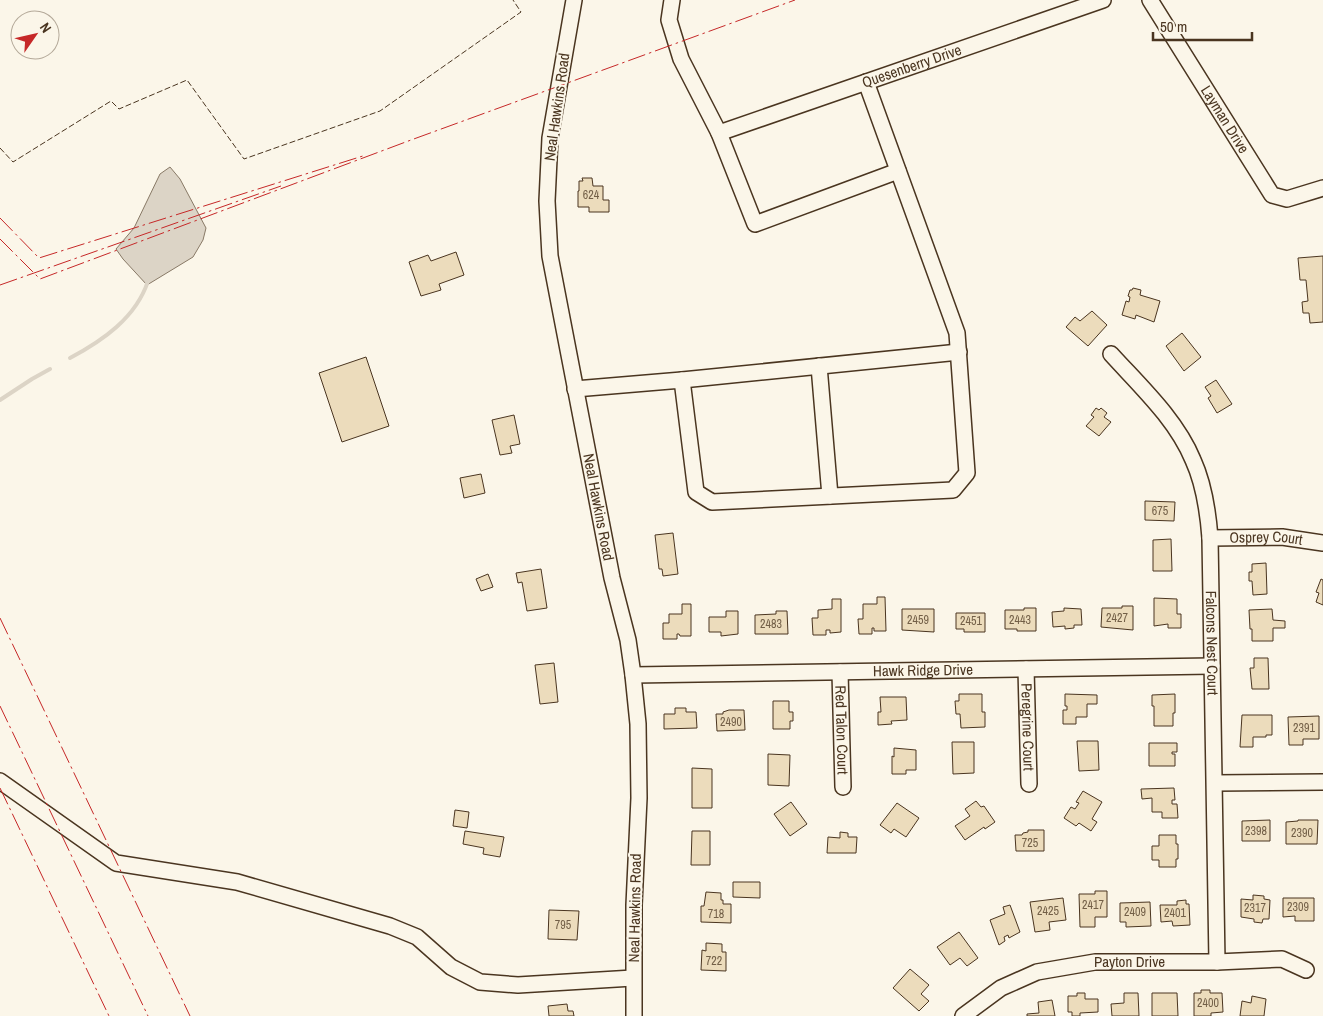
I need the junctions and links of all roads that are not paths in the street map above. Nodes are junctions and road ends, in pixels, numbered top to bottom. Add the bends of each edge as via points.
1 (574, 0) edge
2 (672, 0) edge
3 (1103, 0) edge
4 (1150, 0) edge
5 (866, 82) junction
6 (719, 133) junction
7 (898, 171) junction
8 (1323, 188) edge
9 (959, 352) junction
10 (1111, 354) dead end
11 (819, 366) junction
12 (682, 380) junction
13 (575, 389) junction
14 (830, 496) junction
15 (1210, 538) junction
16 (1323, 543) edge
17 (1212, 666) junction
18 (1026, 669) junction
19 (840, 672) junction
20 (633, 675) junction
21 (0, 781) edge
22 (1323, 782) edge
23 (1215, 783) junction
24 (1029, 784) dead end
25 (843, 787) dead end
26 (1217, 962) junction
27 (1306, 970) dead end
28 (633, 978) junction
29 (634, 1016) edge
30 (963, 1016) edge

1 - 13 street, Neal Hawkins Road via 550,138 547,200 550,256
2 - 6 street via 669,20 681,59
3 - 5 street, Quesenberry Drive
4 - 8 street, Layman Drive via 1272,195 1287,199
5 - 6 street, Quesenberry Drive
5 - 7 street
6 - 7 street via 755,224
7 - 9 street via 957,334
9 - 11 street
9 - 14 street via 967,472 953,490
10 - 15 street, Falcons Nest Court via 1166,417 1185,445 1199,475
11 - 12 street
11 - 14 street
12 - 13 street
12 - 14 street via 696,492 712,502
13 - 20 street, Neal Hawkins Road
15 - 16 street, Osprey Court via 1282,537
15 - 17 street, Falcons Nest Court
17 - 18 street, Hawk Ridge Drive
17 - 23 street, Falcons Nest Court
18 - 19 street, Hawk Ridge Drive
18 - 24 street, Peregrine Court
19 - 20 street, Hawk Ridge Drive
19 - 25 street, Red Talon Court
20 - 28 street, Neal Hawkins Road via 638,724 639,798
21 - 28 street via 116,863 238,882 390,926 417,937 451,967 480,982 518,985
22 - 23 street
23 - 26 street, Falcons Nest Court
26 - 27 street, Payton Drive via 1282,959
26 - 30 street, Payton Drive via 1096,962 1037,972 1002,988
28 - 29 street, Neal Hawkins Road

